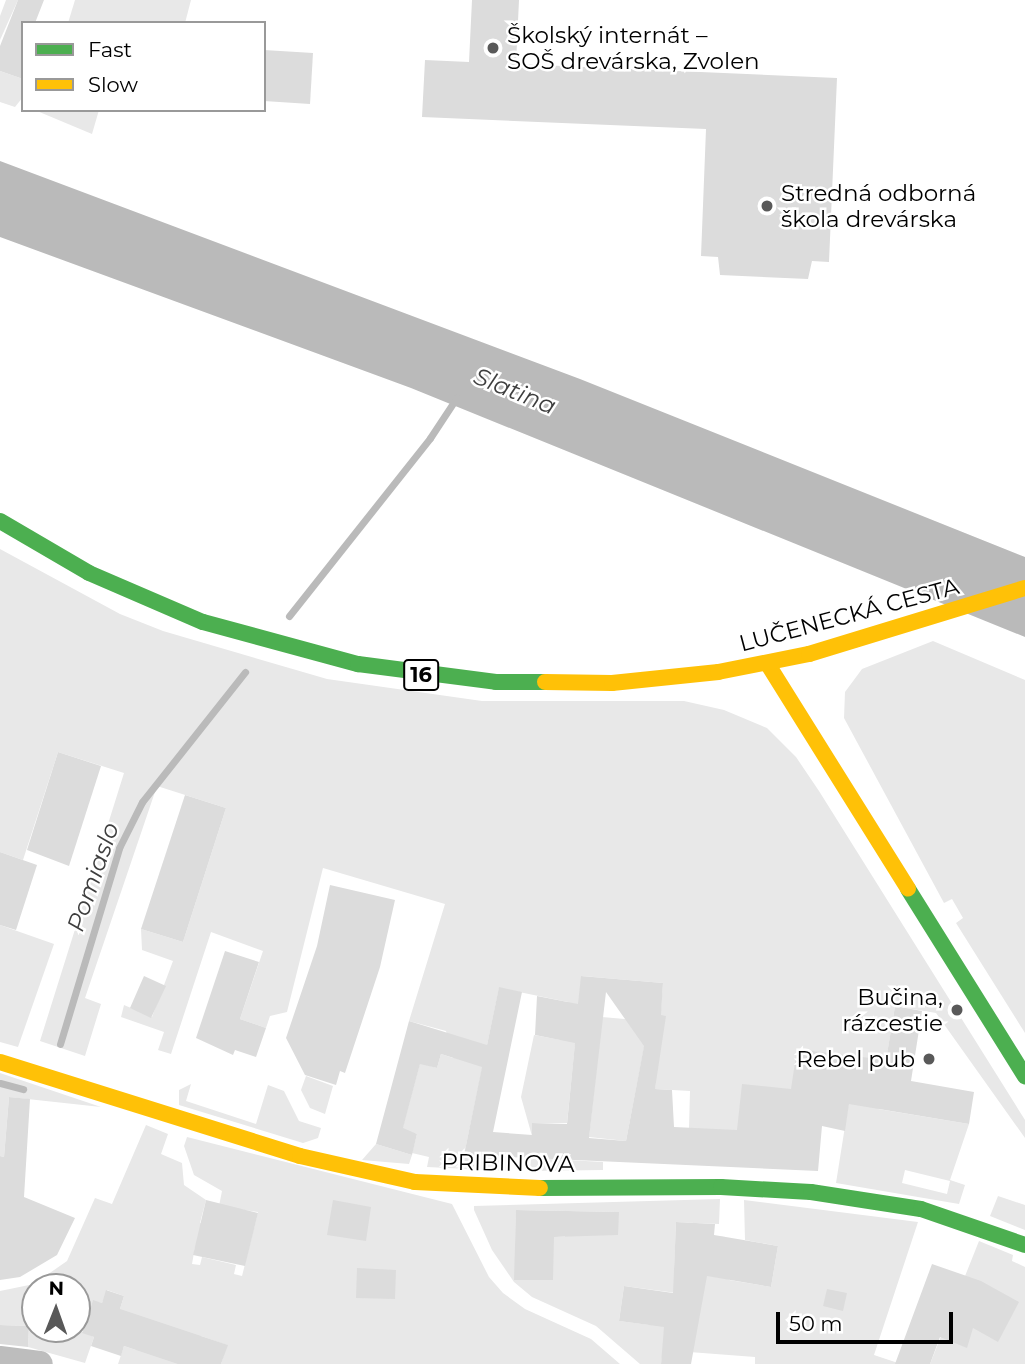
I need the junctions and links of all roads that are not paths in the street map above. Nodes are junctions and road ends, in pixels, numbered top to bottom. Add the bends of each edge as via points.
1 (0, 521) edge
2 (1025, 588) edge
3 (767, 663) junction
4 (0, 1062) edge
5 (1025, 1076) edge
6 (1025, 1245) edge
7 (0, 1359) edge
8 (40, 1364) edge

1 - 3 street, LUČENECKÁ CESTA / 16 via 89,573 202,622 358,664 447,678 560,684 665,679
2 - 3 street, LUČENECKÁ CESTA / 16 via 908,626
3 - 5 street
4 - 6 street, PRIBINOVA via 300,1156 415,1182 474,1188 708,1187 811,1192 921,1209
7 - 8 street

